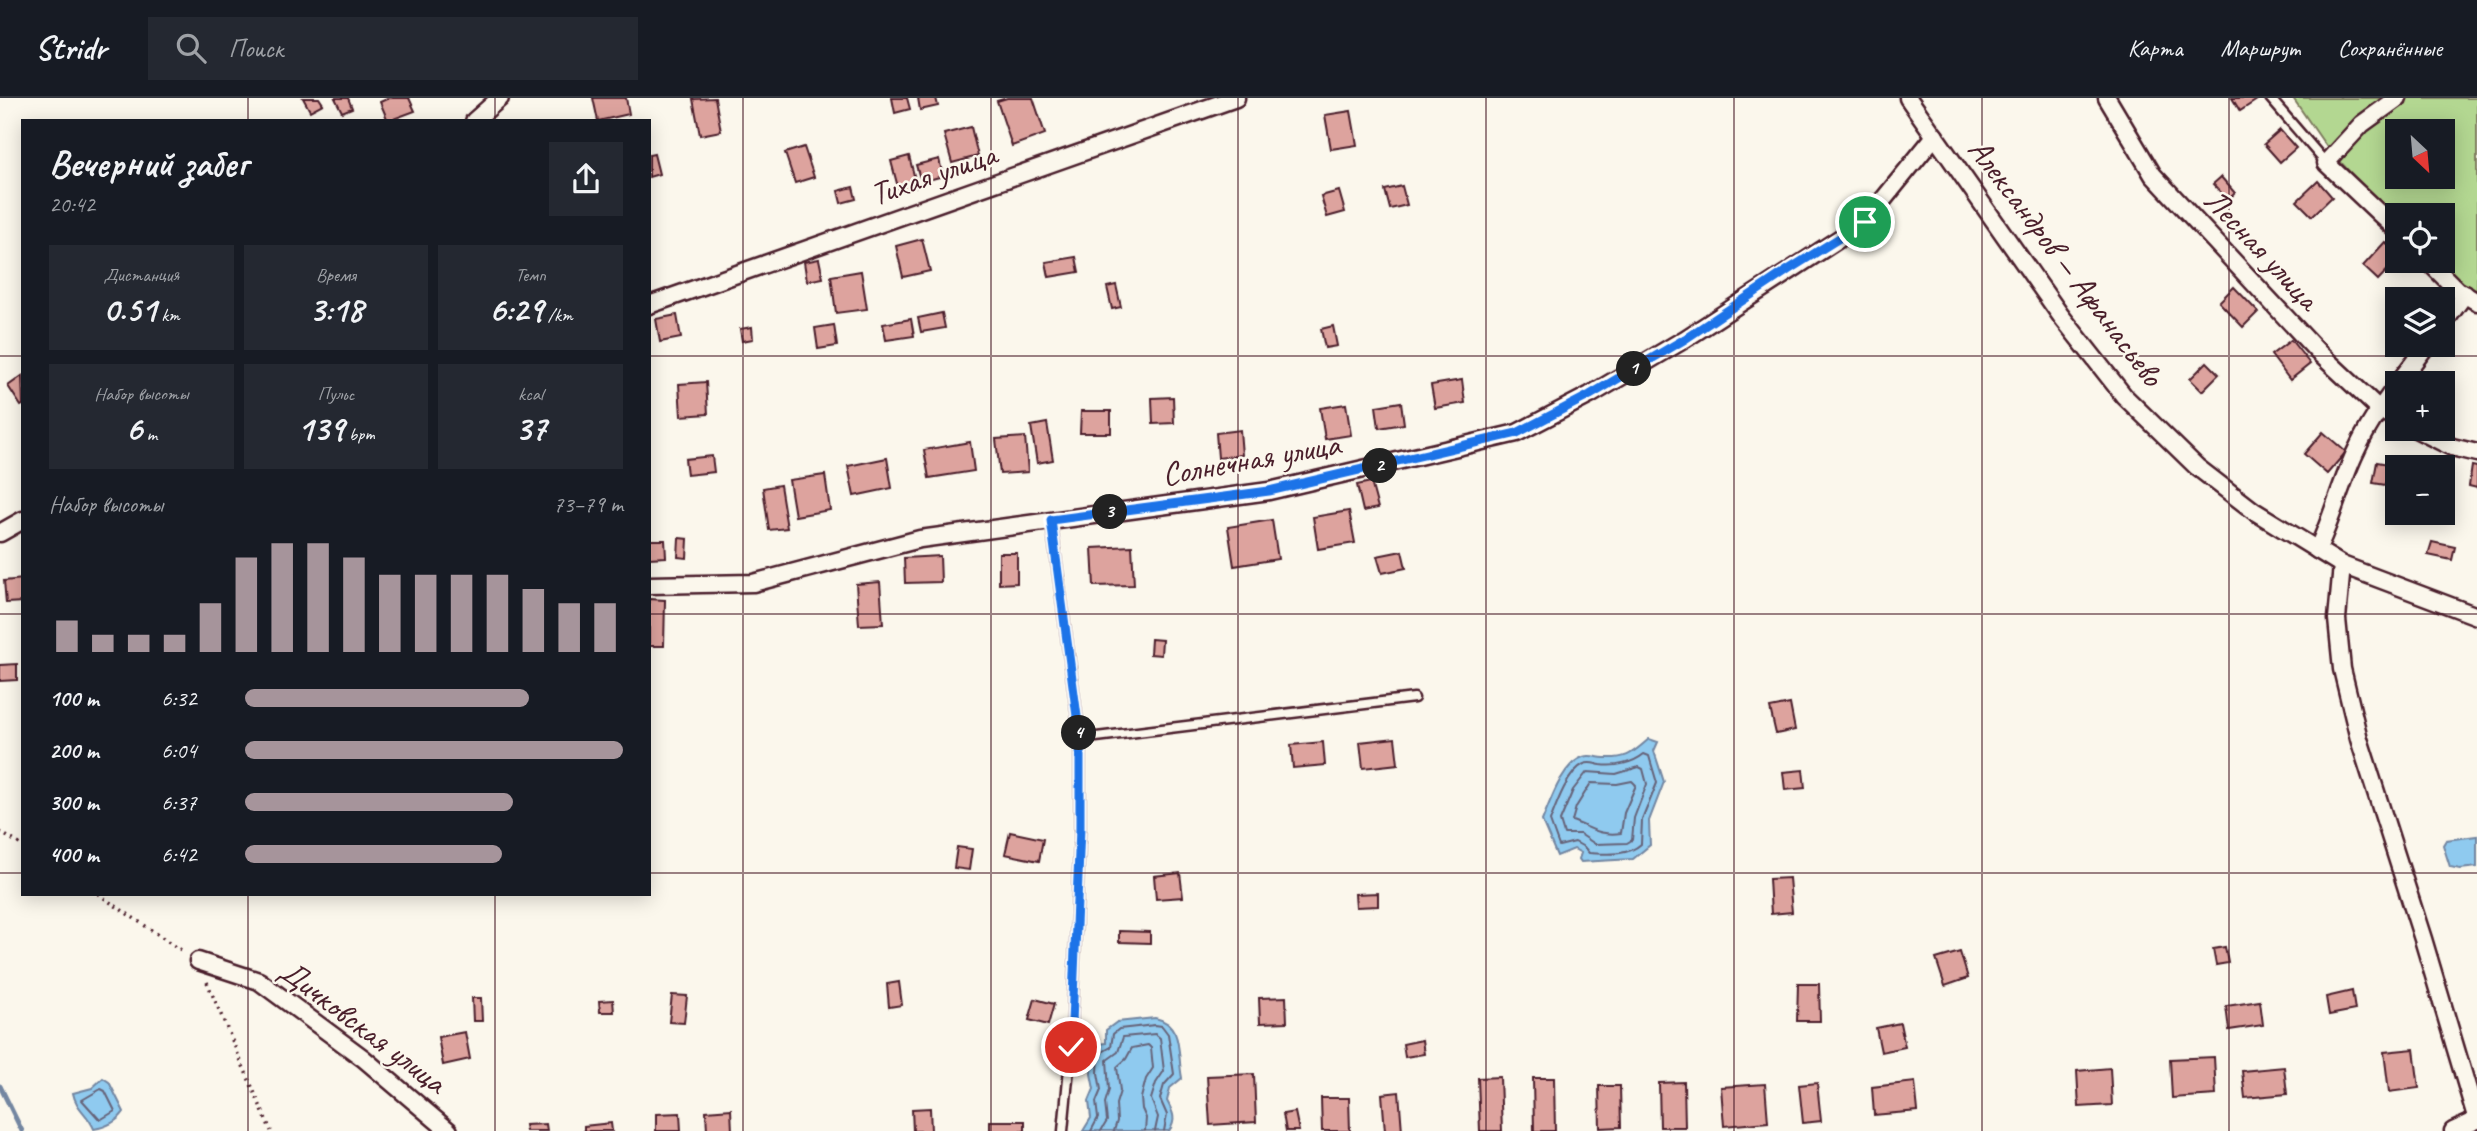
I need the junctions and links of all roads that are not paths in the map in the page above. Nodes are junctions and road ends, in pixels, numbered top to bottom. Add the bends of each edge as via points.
1 (500, 98) edge
2 (1236, 98) edge
3 (1908, 98) edge
4 (2107, 98) edge
5 (2270, 98) edge
6 (2398, 98) edge
7 (476, 119) edge
8 (1935, 136) junction
9 (2326, 163) junction
10 (2385, 219) edge
11 (2440, 273) edge
12 (2471, 298) edge
13 (651, 304) edge
14 (2455, 313) edge
15 (2385, 401) edge
16 (2379, 409) junction
17 (2385, 412) edge
18 (2441, 441) edge
19 (2477, 453) edge
20 (1051, 520) junction
21 (21, 521) edge
22 (0, 533) edge
23 (2317, 550) junction
24 (2342, 565) junction
25 (651, 585) edge
26 (2477, 616) edge
27 (1414, 698) dead end
28 (1080, 739) junction
29 (198, 961) road end
30 (2477, 1120) edge
31 (449, 1131) edge
32 (1063, 1131) edge
33 (2453, 1131) edge

1 - 7 street
2 - 13 street, Тихая улица
3 - 8 street, Александров — Афанасьево
4 - 16 street, Лесная улица via 2153,175 2318,352
5 - 9 lane
6 - 9 street via 2362,124
8 - 20 street, Солнечная улица via 1865,222 1685,339 1517,433 1269,491
8 - 23 street, Александров — Афанасьево via 2061,316 2124,396 2197,467 2254,511
9 - 10 street
11 - 12 street
12 - 14 street
15 - 16 street
16 - 17 street, Лесная улица
16 - 23 street via 2356,450
18 - 19 street
20 - 25 street, Солнечная улица via 920,539 753,583
20 - 28 lane
21 - 22 street
23 - 24 street, Александров — Афанасьево
24 - 26 street, Александров — Афанасьево
24 - 30 street via 2337,620 2342,669 2359,739
27 - 28 lane
28 - 32 lane via 1071,1047
29 - 31 street, Дичковская улица via 259,981 363,1058
30 - 33 street

